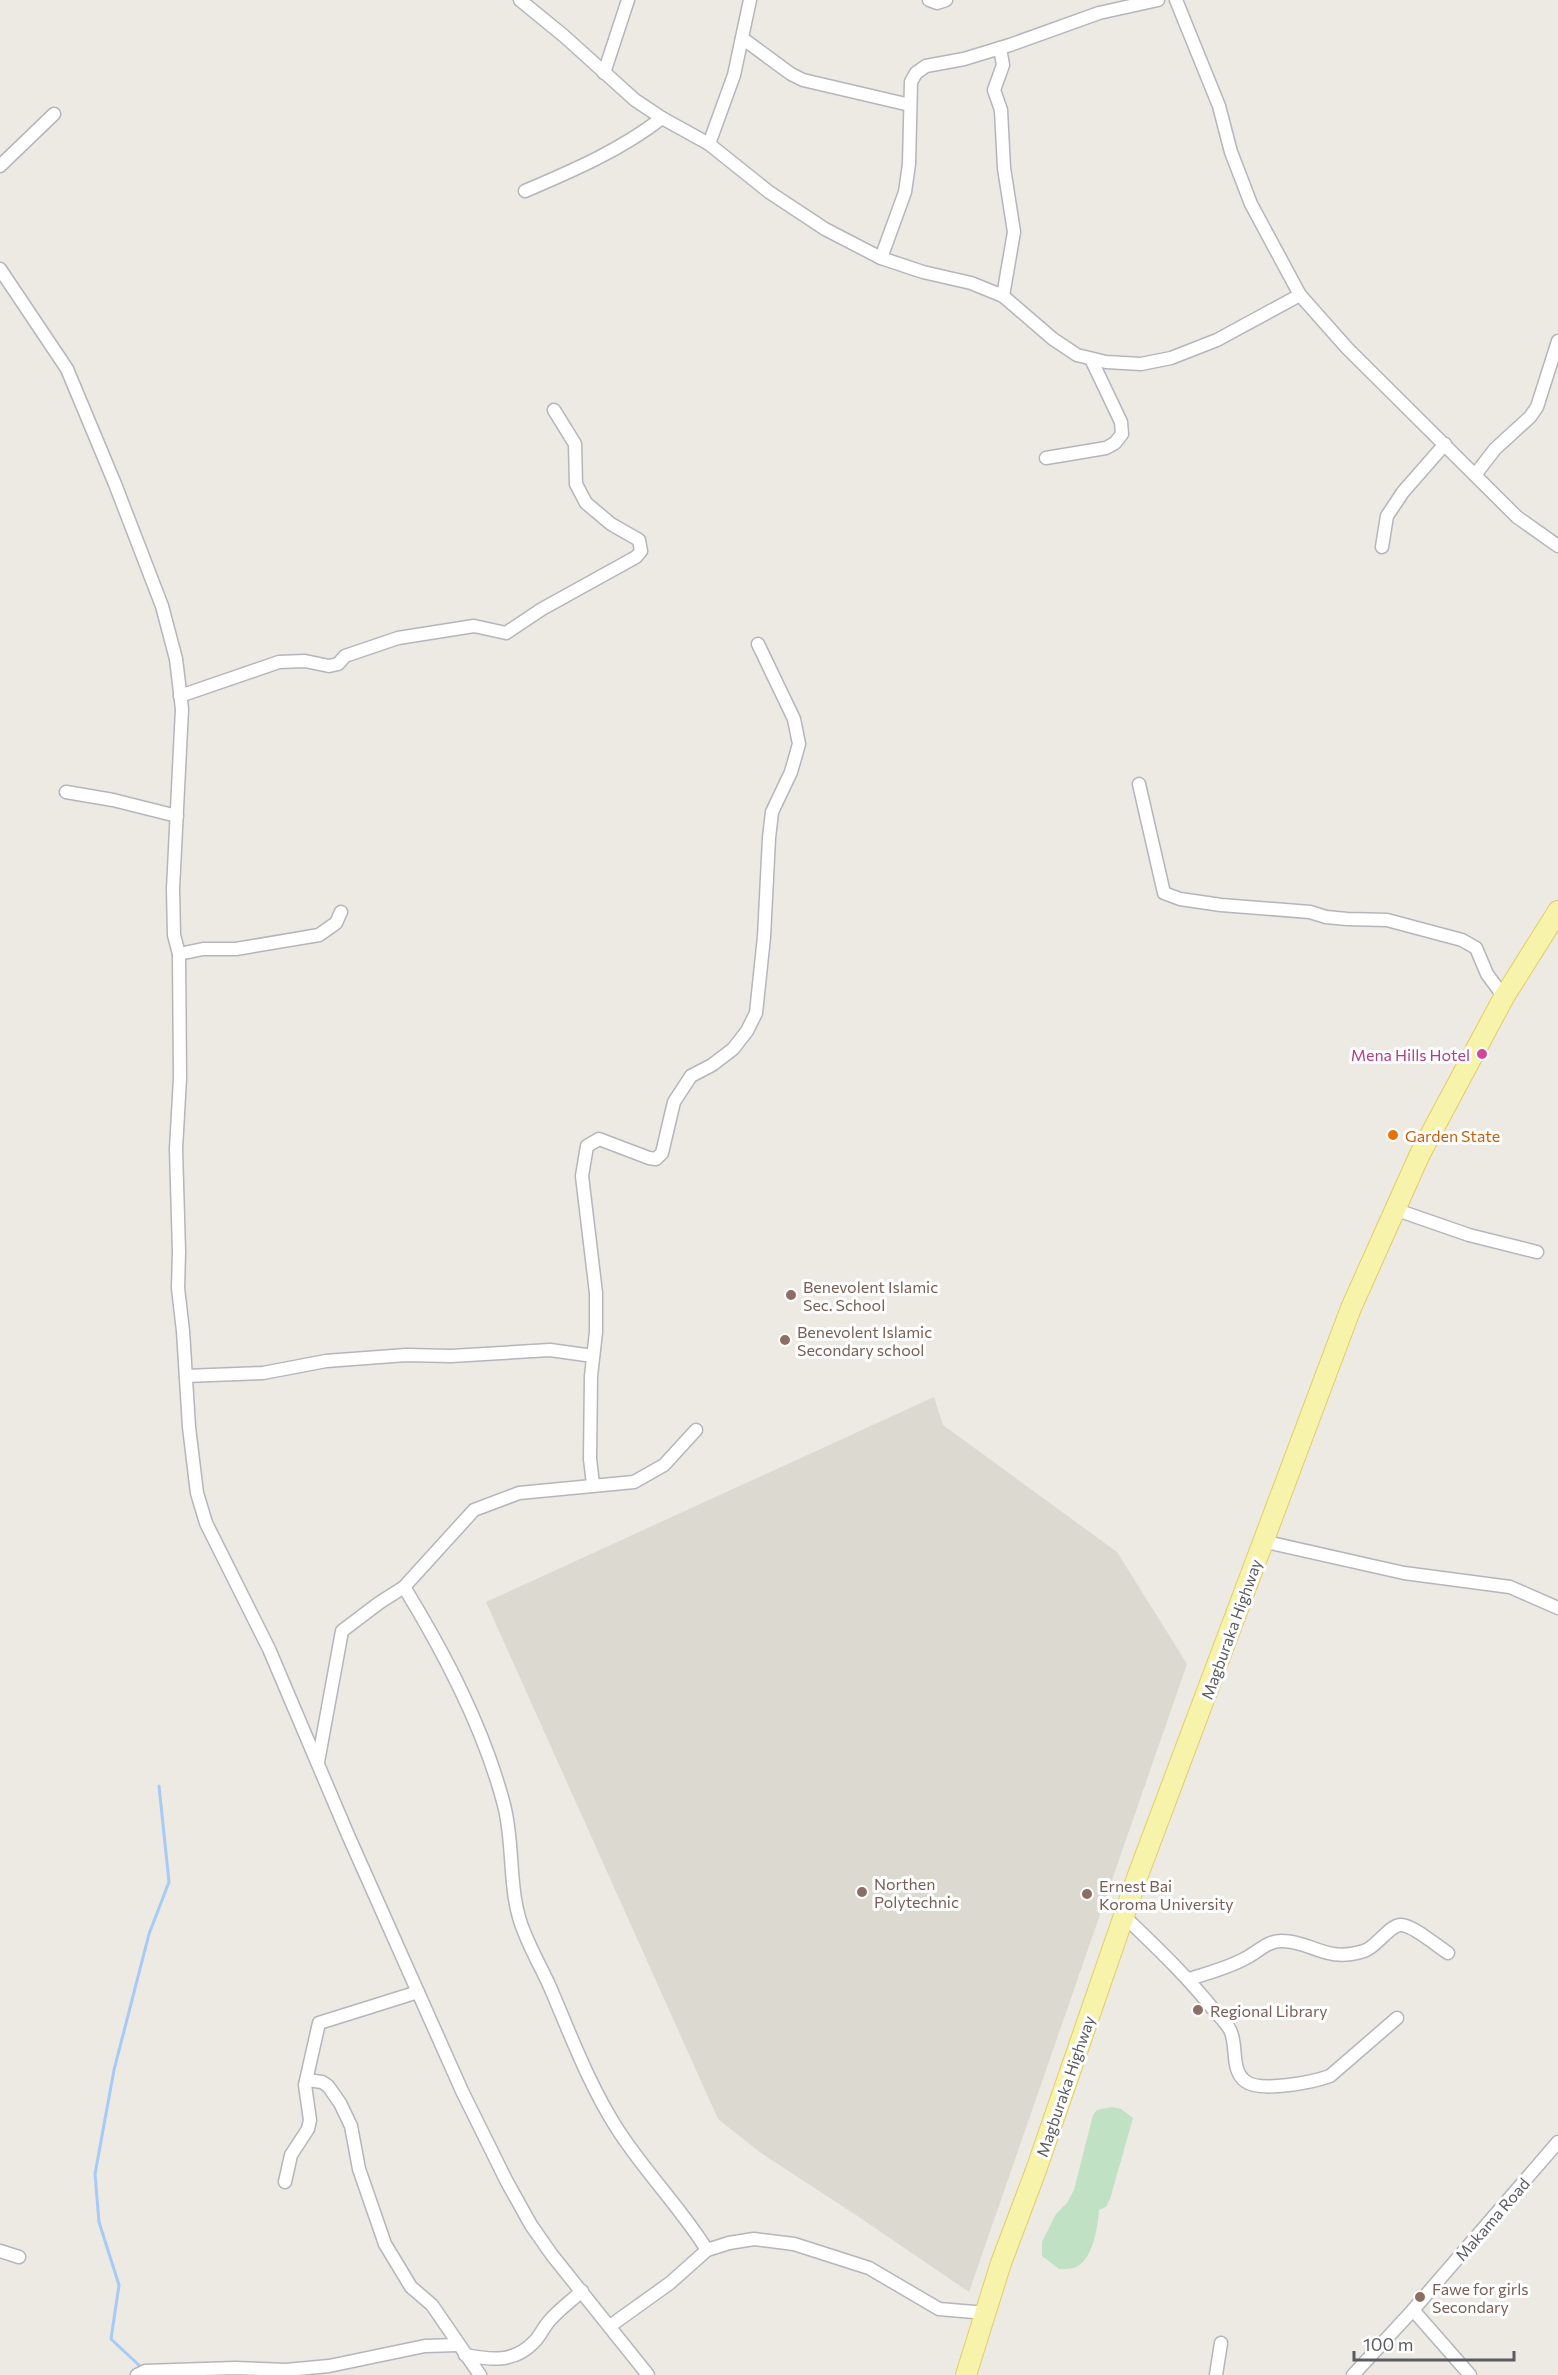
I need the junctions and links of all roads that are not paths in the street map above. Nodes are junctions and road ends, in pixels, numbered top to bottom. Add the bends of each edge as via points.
1 (520, 0) edge
2 (628, 0) edge
3 (750, 0) edge
4 (928, 0) edge
5 (946, 0) edge
6 (1158, 0) edge
7 (1176, 0) edge
8 (742, 38) junction
9 (1000, 48) junction
10 (604, 73) junction
11 (910, 105) junction
12 (54, 114) dead end
13 (662, 118) junction
14 (709, 144) junction
15 (0, 166) edge
16 (525, 191) dead end
17 (881, 258) junction
18 (0, 269) edge
19 (1300, 295) junction
20 (1003, 296) junction
21 (1558, 341) edge
22 (1091, 359) junction
23 (554, 410) dead end
24 (1445, 444) junction
25 (1046, 458) dead end
26 (1475, 475) junction
27 (1558, 546) edge
28 (1382, 547) dead end
29 (758, 644) dead end
30 (180, 696) junction
31 (1139, 784) dead end
32 (66, 792) dead end
33 (177, 816) junction
34 (341, 912) dead end
35 (1555, 920) edge
36 (179, 954) junction
37 (1504, 997) junction
38 (1394, 1209) junction
39 (1537, 1252) dead end
40 (593, 1356) junction
41 (186, 1376) junction
42 (696, 1430) dead end
43 (593, 1484) junction
44 (1262, 1541) junction
45 (404, 1587) junction
46 (1558, 1608) edge
47 (318, 1763) junction
48 (1124, 1916) junction
49 (1448, 1953) dead end
50 (1190, 1979) junction
51 (418, 1992) junction
52 (1397, 2018) dead end
53 (307, 2079) junction
54 (1558, 2142) edge
55 (285, 2182) dead end
56 (708, 2250) junction
57 (0, 2251) edge
58 (19, 2257) dead end
59 (582, 2291) junction
60 (1413, 2310) junction
61 (986, 2313) junction
62 (610, 2326) junction
63 (1221, 2343) dead end
64 (462, 2350) junction
65 (137, 2375) edge
66 (480, 2375) edge
67 (648, 2375) edge
68 (966, 2375) edge
69 (1216, 2375) edge
70 (1353, 2375) edge
71 (1470, 2375) edge

1 - 10 street
2 - 10 street
3 - 8 street
4 - 5 street
6 - 9 street via 1100,13
7 - 19 street via 1219,106 1251,204
8 - 11 street via 803,80
8 - 14 street via 734,75
9 - 11 street via 926,66 911,82
9 - 20 street via 1002,65 994,90 1001,110 1004,168 1014,232
10 - 13 street
11 - 17 street via 905,192
12 - 15 street
13 - 14 street
13 - 16 street via 575,170
14 - 17 street via 769,192 825,229
17 - 20 street
18 - 30 street via 68,369 162,606 176,659
19 - 22 street via 1217,340 1171,358 1141,364
19 - 24 street via 1347,348
20 - 22 street via 1053,339
21 - 26 street via 1537,407
22 - 25 street via 1121,422 1122,434 1106,448
23 - 30 street via 575,444 576,484 586,503 639,540 641,552 636,557 506,633 474,626 398,638 345,656 329,666 279,662
24 - 26 street
24 - 28 street via 1387,516
26 - 27 street via 1517,517
29 - 40 street via 794,719 799,744 772,812 756,1013 733,1049 691,1076 674,1102 662,1153 656,1159 599,1139 587,1146 582,1176 596,1293
30 - 33 street
31 - 37 street via 1164,893 1221,905 1387,920 1462,940 1476,948 1487,974
32 - 33 street
33 - 36 street via 173,889 174,935
34 - 36 street via 336,923 319,935
35 - 37 main road, Magburaka Highway
36 - 41 street via 178,1288
37 - 38 main road, Magburaka Highway
38 - 39 street via 1469,1235
38 - 44 main road, Magburaka Highway via 1351,1308
40 - 41 street via 550,1350 406,1355 326,1361 262,1373
40 - 43 street
41 - 47 street via 197,1493 206,1523 269,1648
42 - 43 street via 652,1473 634,1482
43 - 45 street via 519,1493 474,1510
44 - 46 street via 1404,1573 1510,1587
44 - 48 main road, Magburaka Highway
45 - 47 street via 342,1631
45 - 56 street via 460,1686 480,1732 508,1827 516,1908 594,2090 620,2133
47 - 51 street
48 - 50 street
48 - 61 main road, Magburaka Highway
49 - 50 street via 1402,1925 1364,1951 1337,1955 1282,1941
50 - 52 street via 1231,2031 1236,2063 1244,2080 1252,2085 1264,2087 1330,2076
51 - 53 street via 320,2023
51 - 59 street via 507,2182 536,2232
53 - 55 street via 305,2095 310,2120 291,2155
53 - 64 street via 328,2086 340,2103 351,2126 359,2169 385,2244 411,2287 432,2306
54 - 60 street, Makama Road
56 - 61 street via 754,2239 794,2244 869,2268 939,2308
56 - 62 street
57 - 58 street
59 - 62 street
59 - 64 street via 550,2319 521,2353 490,2360
60 - 70 street, Makama Road
60 - 71 street
61 - 68 main road, Magburaka Highway
62 - 67 street
63 - 69 street
64 - 65 street via 425,2346 329,2366 145,2371
64 - 66 street

